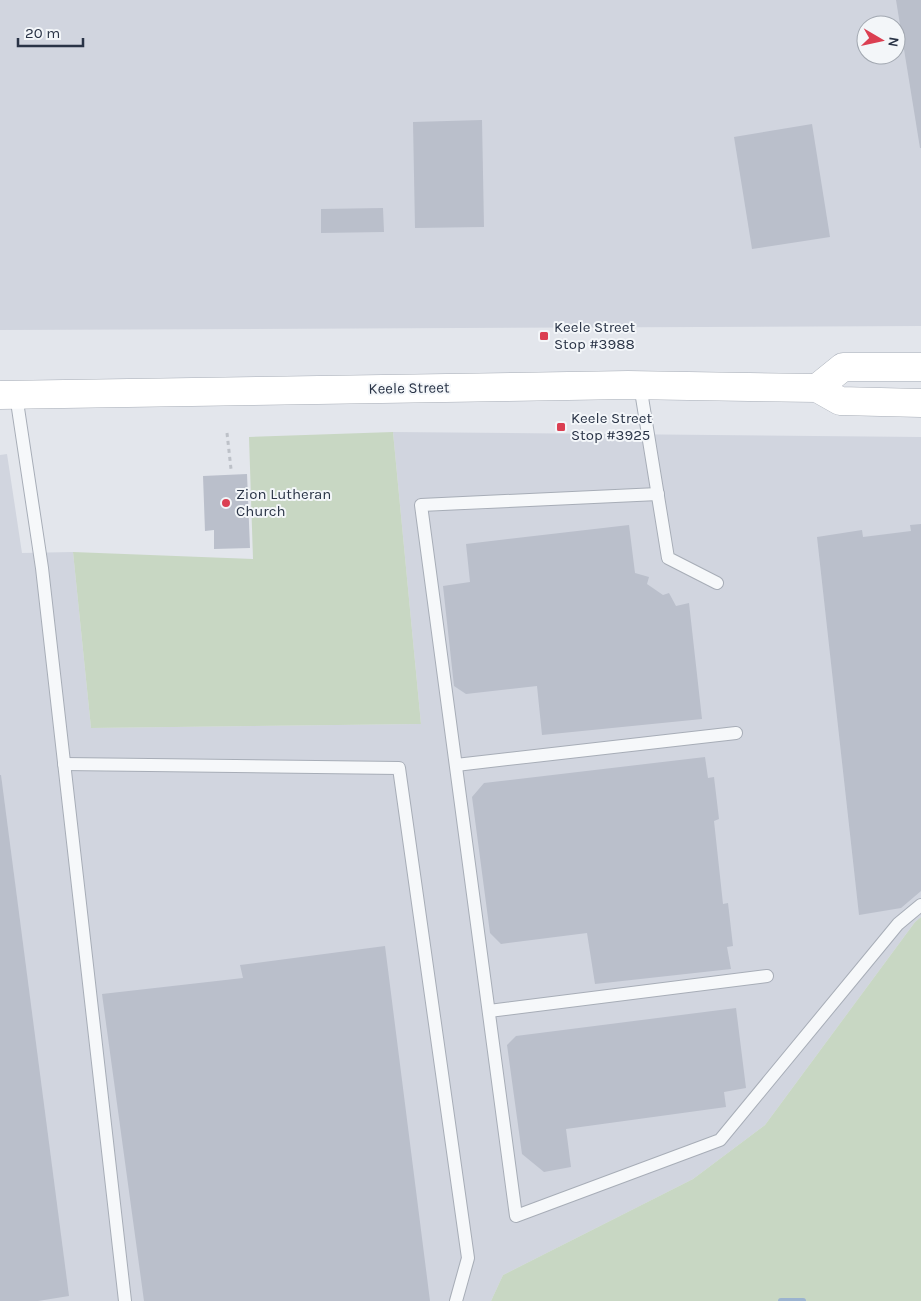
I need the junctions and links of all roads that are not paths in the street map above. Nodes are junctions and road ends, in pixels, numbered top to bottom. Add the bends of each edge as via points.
1 (921, 367) edge
2 (640, 385) junction
3 (817, 388) junction
4 (8, 395) edge
5 (921, 403) edge
6 (658, 494) junction
7 (717, 583) dead end
8 (736, 733) dead end
9 (64, 764) junction
10 (456, 765) junction
11 (921, 905) edge
12 (767, 976) dead end
13 (488, 1011) junction
14 (125, 1301) edge
15 (456, 1301) edge

1 - 3 main road via 843,367
2 - 3 main road, Keele Street
2 - 4 main road, Keele Street
2 - 6 lane
3 - 5 main road, Keele Street via 840,401
4 - 9 lane via 42,568
6 - 7 lane via 668,558
6 - 10 lane via 422,505
8 - 10 lane
9 - 14 lane
9 - 15 lane via 399,768 468,1258
10 - 13 lane
11 - 13 lane via 898,924 720,1140 516,1216
12 - 13 lane

